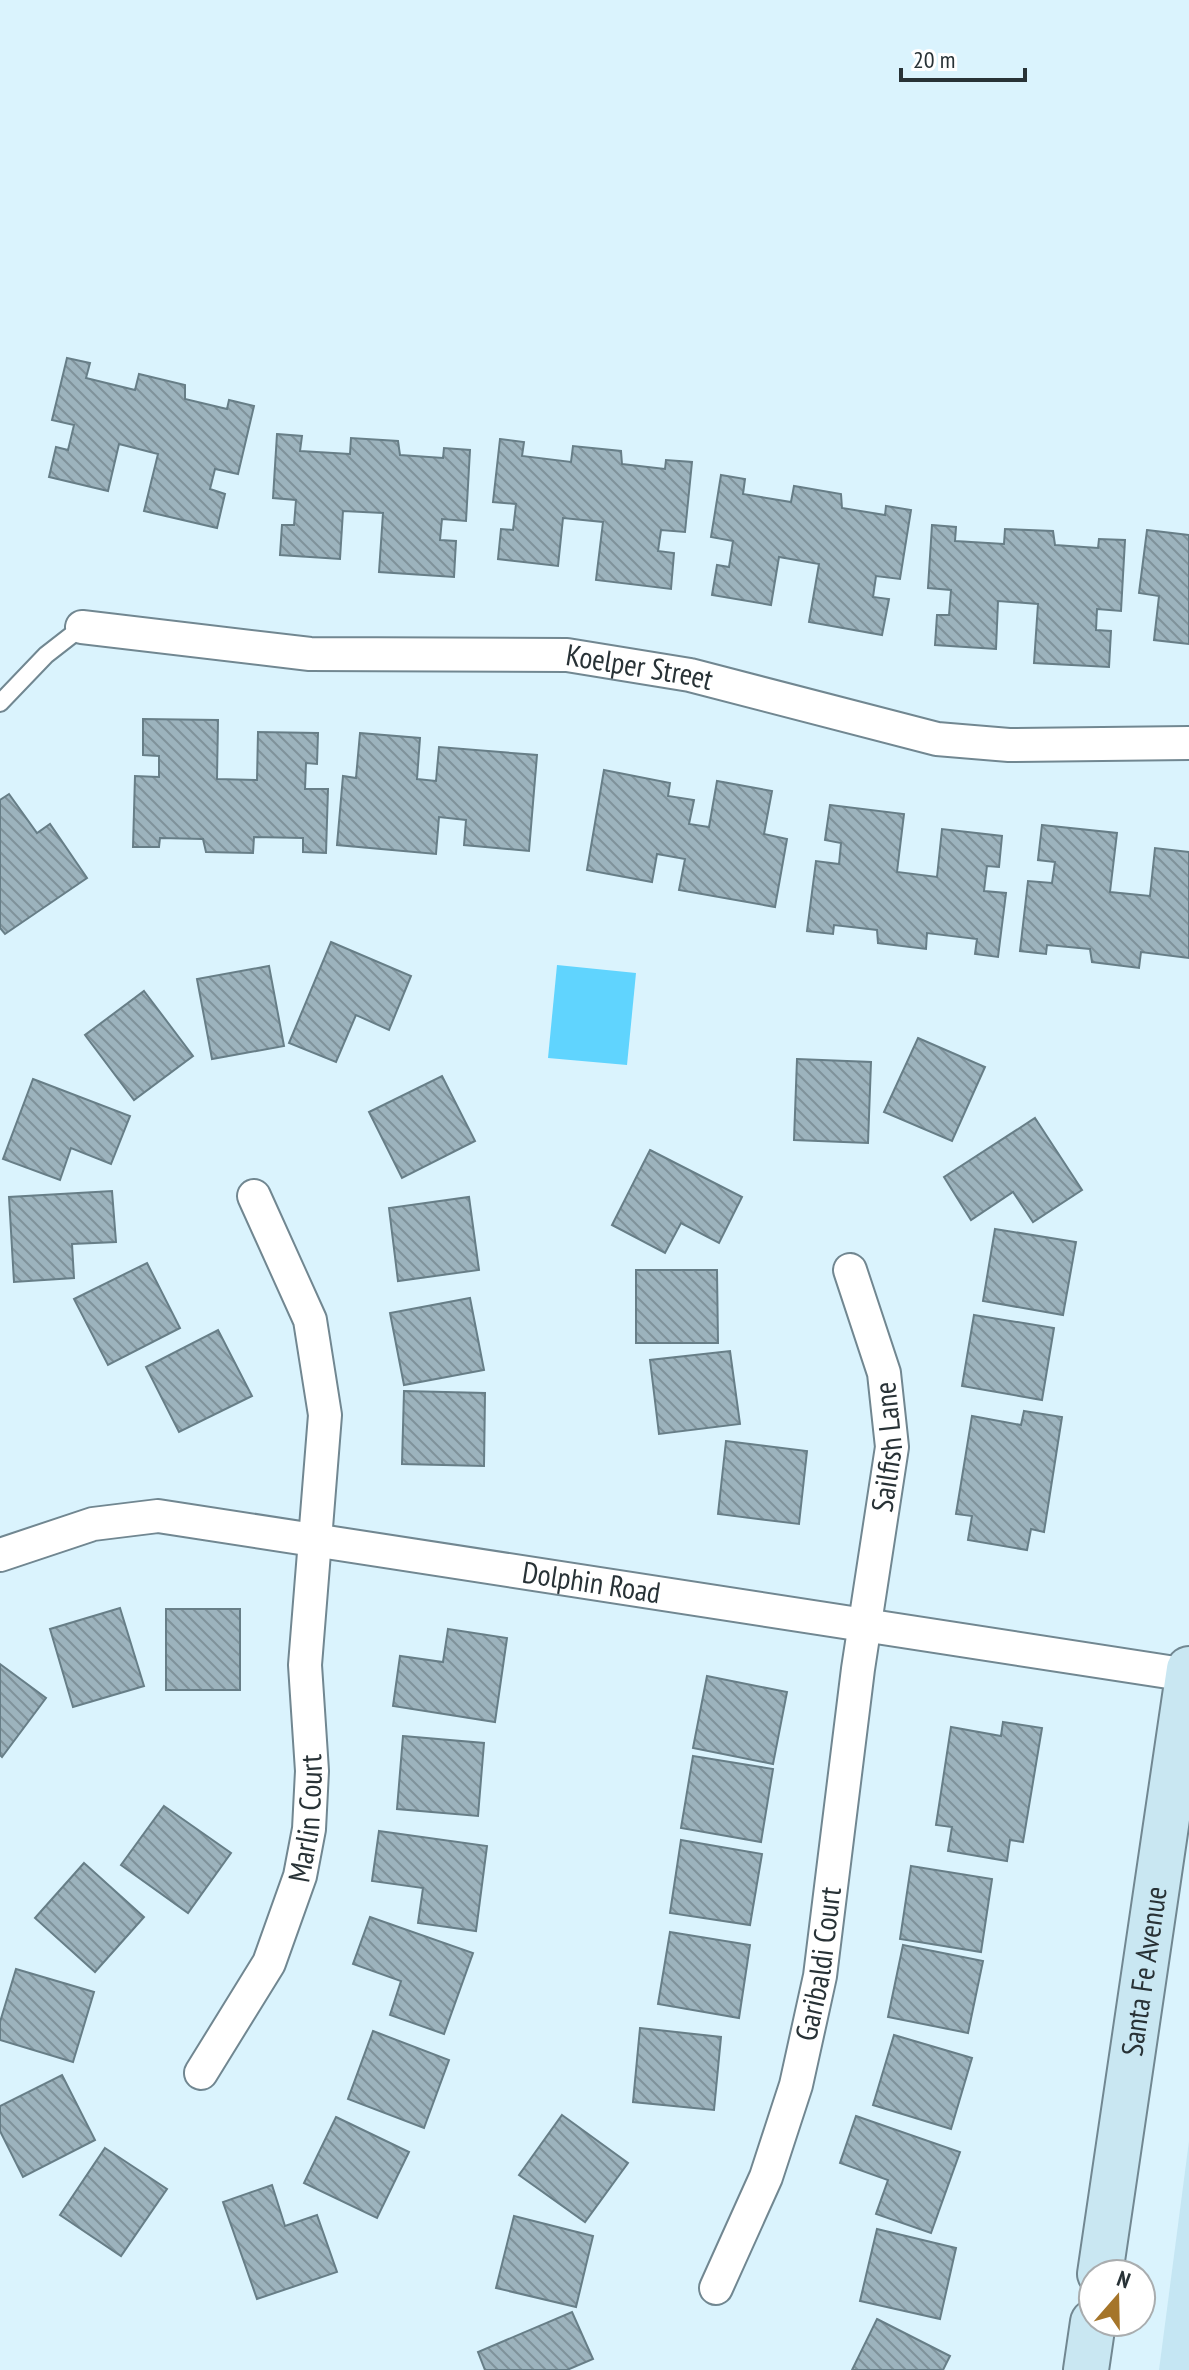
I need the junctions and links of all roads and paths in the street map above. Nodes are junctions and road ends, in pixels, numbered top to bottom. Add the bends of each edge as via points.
1 (82, 627) joint
2 (0, 703) edge
3 (1189, 743) edge
4 (254, 1196) dead end
5 (850, 1270) dead end
6 (315, 1539) junction
7 (0, 1555) edge
8 (864, 1627) junction
9 (1189, 1672) edge
10 (201, 2073) dead end
11 (1102, 2258) edge
12 (716, 2288) dead end
13 (1091, 2338) edge
14 (1086, 2370) edge

1 - 2 lane
1 - 3 street, Koelper Street via 310,654 567,655 690,675 937,739 1009,745
4 - 6 street, Marlin Court via 310,1320 325,1415
5 - 8 street, Sailfish Lane via 884,1373 892,1447
6 - 7 street, Dolphin Road via 158,1516 93,1524
6 - 8 street, Dolphin Road
6 - 10 street, Marlin Court via 305,1665 312,1771 300,1876 269,1963
8 - 9 street, Dolphin Road
8 - 12 street, Garibaldi Court via 820,1976 803,2054 766,2177
9 - 11 street, Santa Fe Avenue
13 - 14 street

